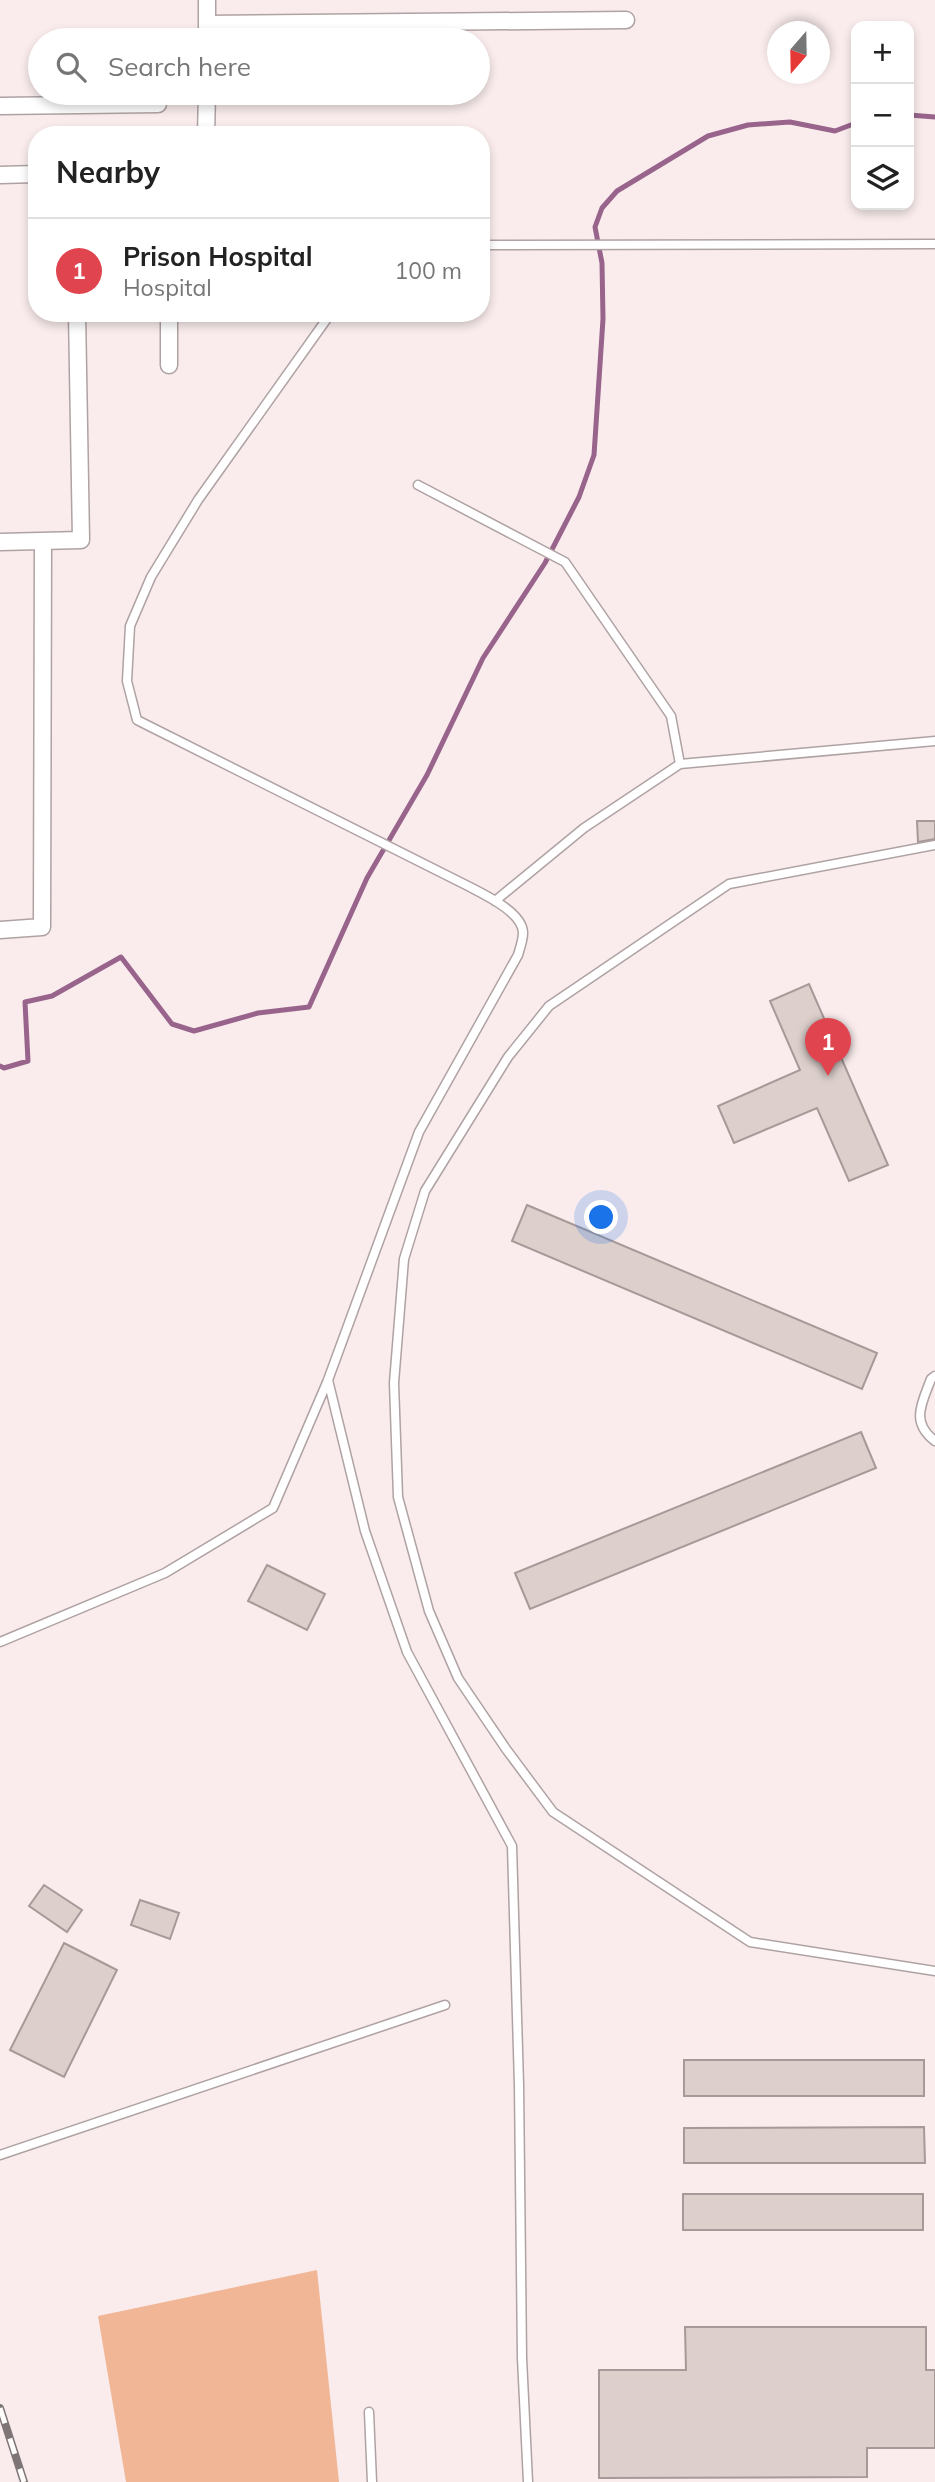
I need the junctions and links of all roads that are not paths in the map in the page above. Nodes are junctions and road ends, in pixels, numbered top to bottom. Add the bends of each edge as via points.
1 (207, 0) edge
2 (626, 20) dead end
3 (207, 28) edge
4 (347, 28) edge
5 (79, 105) edge
6 (207, 105) edge
7 (0, 106) edge
8 (206, 126) edge
9 (28, 174) edge
10 (0, 175) edge
11 (935, 244) edge
12 (490, 245) edge
13 (77, 322) edge
14 (169, 322) edge
15 (325, 322) edge
16 (169, 365) dead end
17 (418, 485) dead end
18 (43, 541) junction
19 (0, 542) edge
20 (935, 741) edge
21 (680, 764) junction
22 (935, 845) edge
23 (495, 901) junction
24 (0, 930) edge
25 (935, 1376) edge
26 (328, 1380) junction
27 (935, 1441) edge
28 (0, 1642) edge
29 (935, 1971) edge
30 (445, 2005) dead end
31 (0, 2155) edge
32 (369, 2412) dead end
33 (372, 2482) edge
34 (528, 2482) edge

1 - 3 street
2 - 4 street
5 - 7 street
6 - 8 street
9 - 10 street
11 - 12 lane
13 - 18 street via 81,540
14 - 16 street
15 - 23 lane via 198,500 151,577 130,626 127,681 137,720
17 - 21 lane via 565,562 671,716
18 - 19 street
18 - 24 street via 42,927
20 - 21 lane
21 - 23 lane via 584,828
22 - 29 lane via 729,884 549,1006 508,1058 425,1191 404,1259 394,1383 398,1497 429,1611 458,1678 553,1812 750,1942
23 - 26 lane via 520,920 523,934 518,955 419,1132
25 - 27 lane via 918,1411 925,1433
26 - 28 lane via 273,1508 165,1573
26 - 34 lane via 365,1531 407,1652 512,1846
30 - 31 lane
32 - 33 lane

